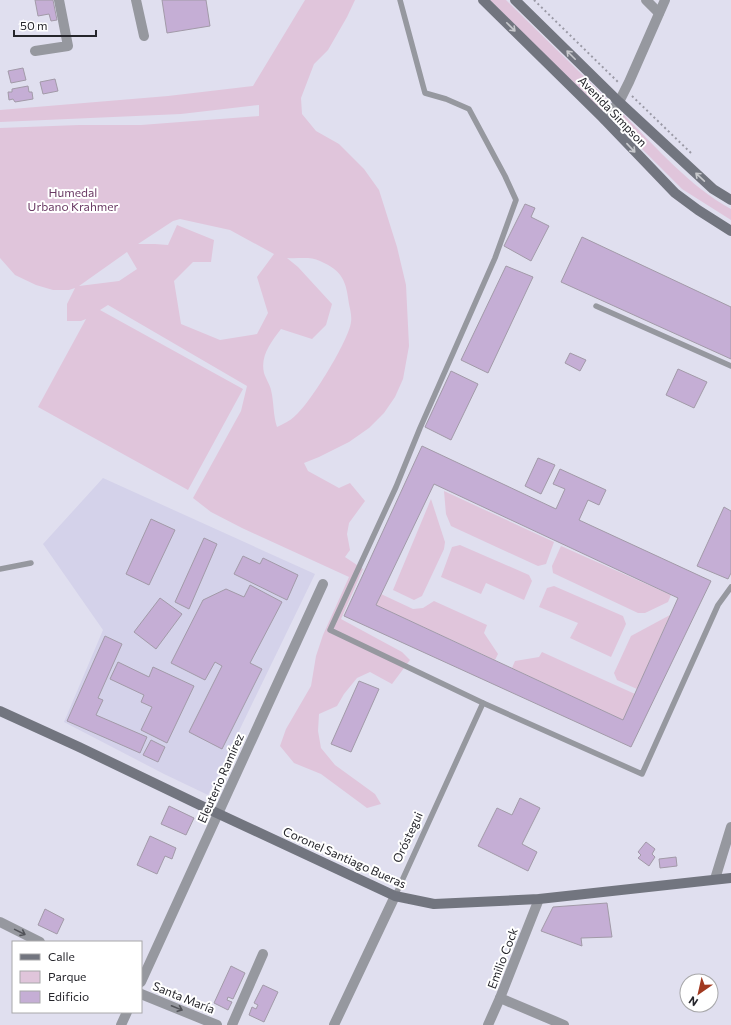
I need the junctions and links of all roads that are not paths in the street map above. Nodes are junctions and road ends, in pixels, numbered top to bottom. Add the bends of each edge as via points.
1 (59, 0) edge
2 (136, 0) edge
3 (400, 0) edge
4 (483, 0) edge
5 (515, 0) edge
6 (646, 0) edge
7 (665, 0) edge
8 (659, 13) junction
9 (144, 36) dead end
10 (35, 51) dead end
11 (619, 102) junction
12 (604, 119) junction
13 (731, 200) edge
14 (731, 231) edge
15 (596, 306) dead end
16 (731, 366) edge
17 (31, 563) dead end
18 (0, 569) edge
19 (323, 584) dead end
20 (731, 587) edge
21 (483, 704) junction
22 (0, 711) edge
23 (218, 814) junction
24 (731, 827) edge
25 (731, 878) edge
26 (715, 880) junction
27 (395, 896) junction
28 (539, 899) junction
29 (0, 922) edge
30 (38, 941) edge
31 (263, 954) dead end
32 (142, 980) edge
33 (142, 994) edge
34 (500, 998) junction
35 (127, 1013) edge
36 (121, 1025) edge
37 (217, 1025) edge
38 (232, 1025) edge
39 (334, 1025) edge
40 (488, 1025) edge
41 (564, 1025) edge

1 - 10 street via 68,46
2 - 9 street
3 - 21 lane via 425,93 469,109 506,176 516,200 495,258 396,487 330,630
4 -> 12 main road, Avenida Simpson
11 -> 5 main road, Avenida Simpson
6 - 8 street
7 - 8 street
8 - 11 street
11 - 12 street
13 -> 11 main road, Avenida Simpson via 713,189
12 -> 14 main road, Avenida Simpson via 675,193
15 - 16 lane
17 - 18 lane
19 - 23 street, Eleuterio Ramírez
20 - 21 lane via 718,605 642,774
21 - 27 lane, Oróstegui
22 - 23 main road, Coronel Santiago Bueras
23 - 27 main road, Coronel Santiago Bueras
23 - 32 street, Eleuterio Ramírez
24 - 26 street
25 - 26 main road, Coronel Santiago Bueras
26 - 28 main road, Coronel Santiago Bueras
27 - 28 main road, Coronel Santiago Bueras via 434,904
27 - 39 street, Oróstegui
28 - 34 street, Emilio Cock
29 -> 30 street
31 - 38 street
33 -> 37 street, Santa María
34 - 40 street, Emilio Cock
34 - 41 street
35 - 36 street

